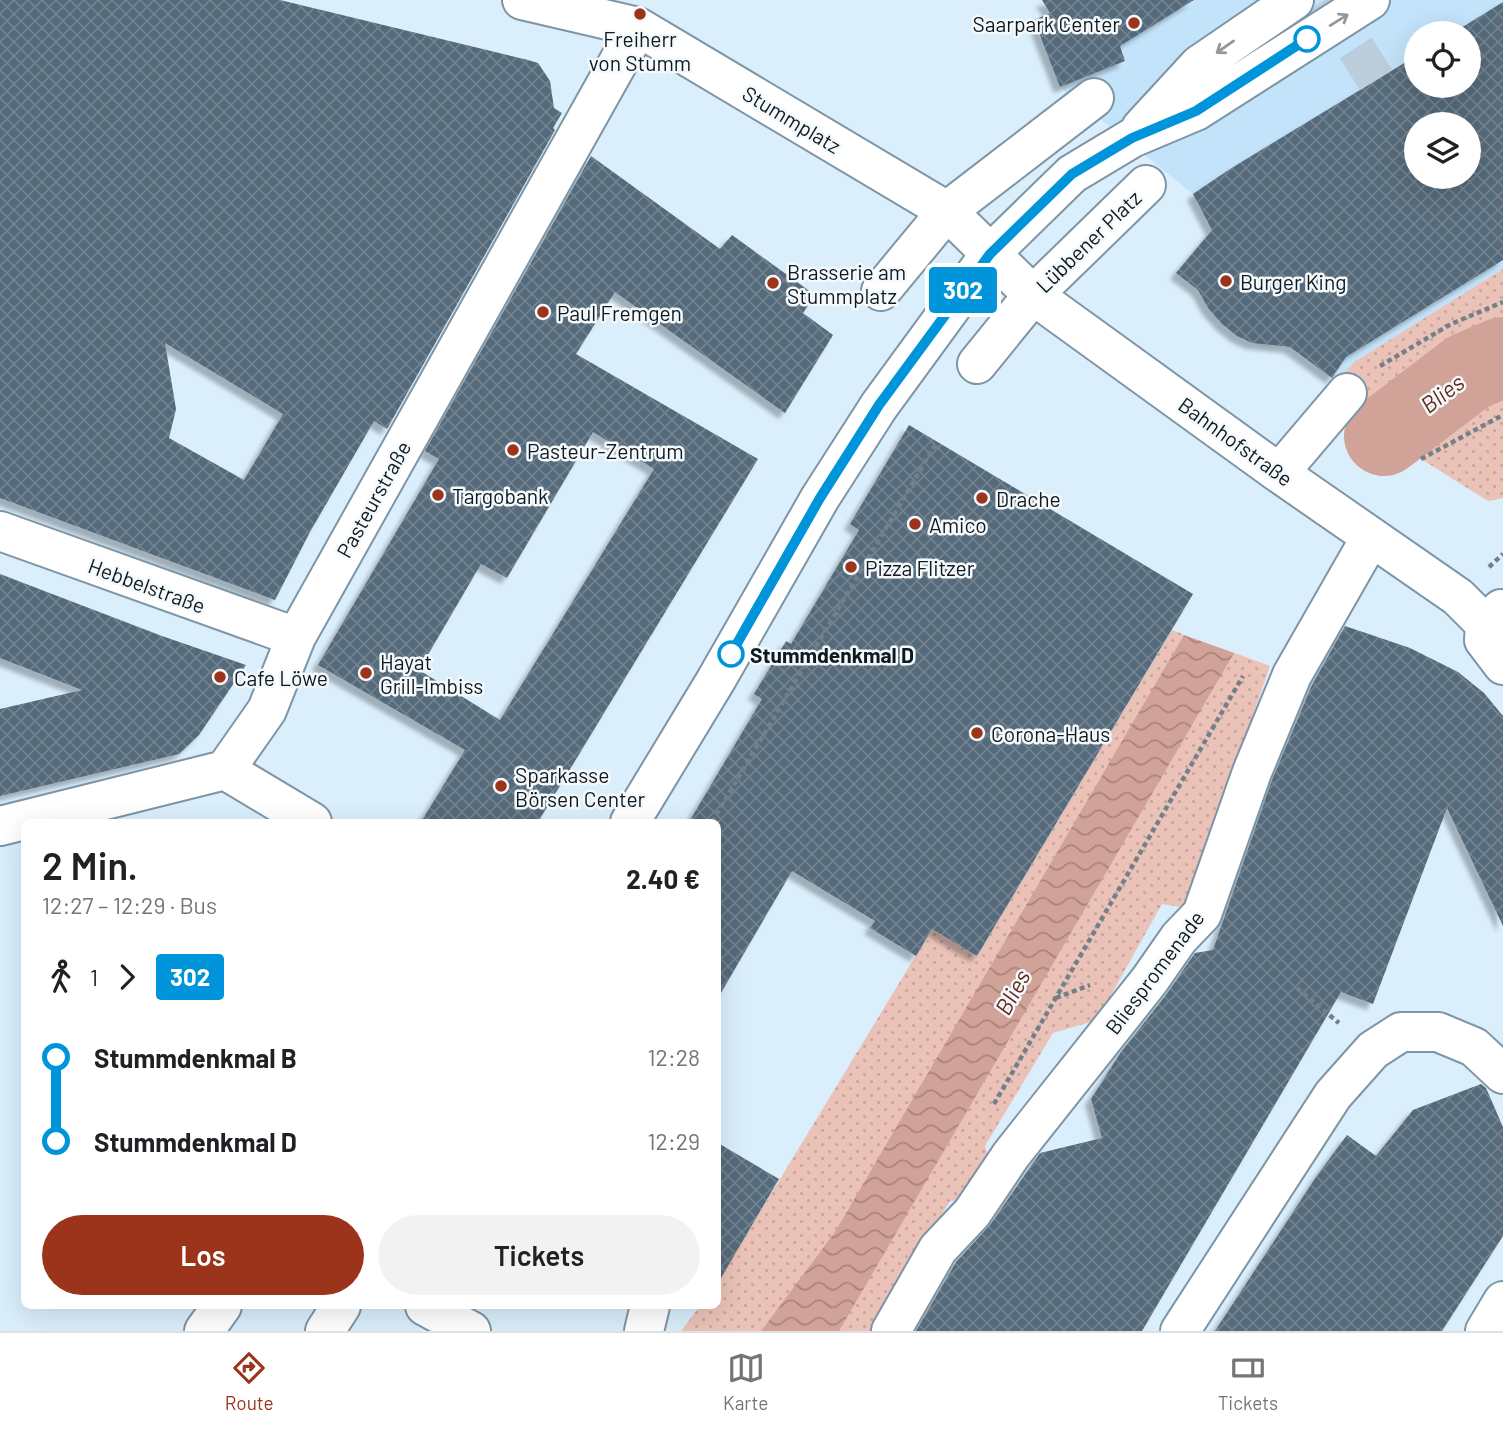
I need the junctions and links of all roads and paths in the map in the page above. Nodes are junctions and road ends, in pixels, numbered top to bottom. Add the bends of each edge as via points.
1 (522, 0) edge
2 (1294, 0) edge
3 (1370, 0) edge
4 (638, 27) junction
5 (1094, 98) dead end
6 (1132, 138) junction
7 (1146, 185) dead end
8 (947, 211) junction
9 (990, 254) junction
10 (881, 291) dead end
11 (1032, 295) junction
12 (1503, 302) edge
13 (977, 364) dead end
14 (1381, 365) dead end
15 (1348, 393) dead end
16 (1503, 415) edge
17 (936, 442) dead end
18 (1421, 458) dead end
19 (1279, 473) junction
20 (0, 531) edge
21 (1371, 537) junction
22 (1494, 616) edge
23 (296, 637) junction
24 (1503, 665) edge
25 (1245, 671) dead end
26 (225, 770) junction
27 (28, 819) edge
28 (307, 819) edge
29 (632, 819) edge
30 (714, 819) edge
31 (21, 821) edge
32 (0, 826) edge
33 (1297, 988) dead end
34 (1373, 1050) junction
35 (1503, 1074) edge
36 (993, 1105) dead end
37 (1503, 1301) edge
38 (220, 1309) edge
39 (339, 1309) edge
40 (649, 1309) edge
41 (204, 1331) edge
42 (325, 1331) edge
43 (644, 1331) edge
44 (891, 1331) edge
45 (1180, 1331) edge
46 (1485, 1331) edge

1 - 4 street, Stummplatz
2 -> 6 street via 1199,65
6 -> 3 street via 1196,111
4 - 8 street, Stummplatz
4 - 23 street, Pasteurstraße
5 - 8 street
6 - 9 street via 1072,174
7 - 11 street, Lübbener Platz
8 - 9 street, Stummplatz
8 - 10 street
9 - 11 street, Bahnhofstraße
9 - 29 street via 879,405 820,498
11 - 13 street, Lübbener Platz
11 - 19 street, Bahnhofstraße
12 - 14 path via 1451,324
15 - 19 street
16 - 18 path
17 - 30 path
19 - 21 street, Bahnhofstraße
20 - 23 street, Hebbelstraße
21 - 22 street, Bahnhofstraße
21 - 44 street, Bliespromenade via 1292,675 1202,914 1011,1156 972,1213 938,1249
22 - 24 street, Bahnhofstraße via 1484,640
23 - 26 street, Pasteurstraße via 267,710
25 - 36 path
26 - 27 street
26 - 28 street
31 - 32 street
33 - 34 path
34 - 35 street via 1401,1032 1438,1032 1474,1047
34 - 45 street via 1333,1094
37 - 46 street
38 - 41 street
39 - 42 street
40 - 43 street

